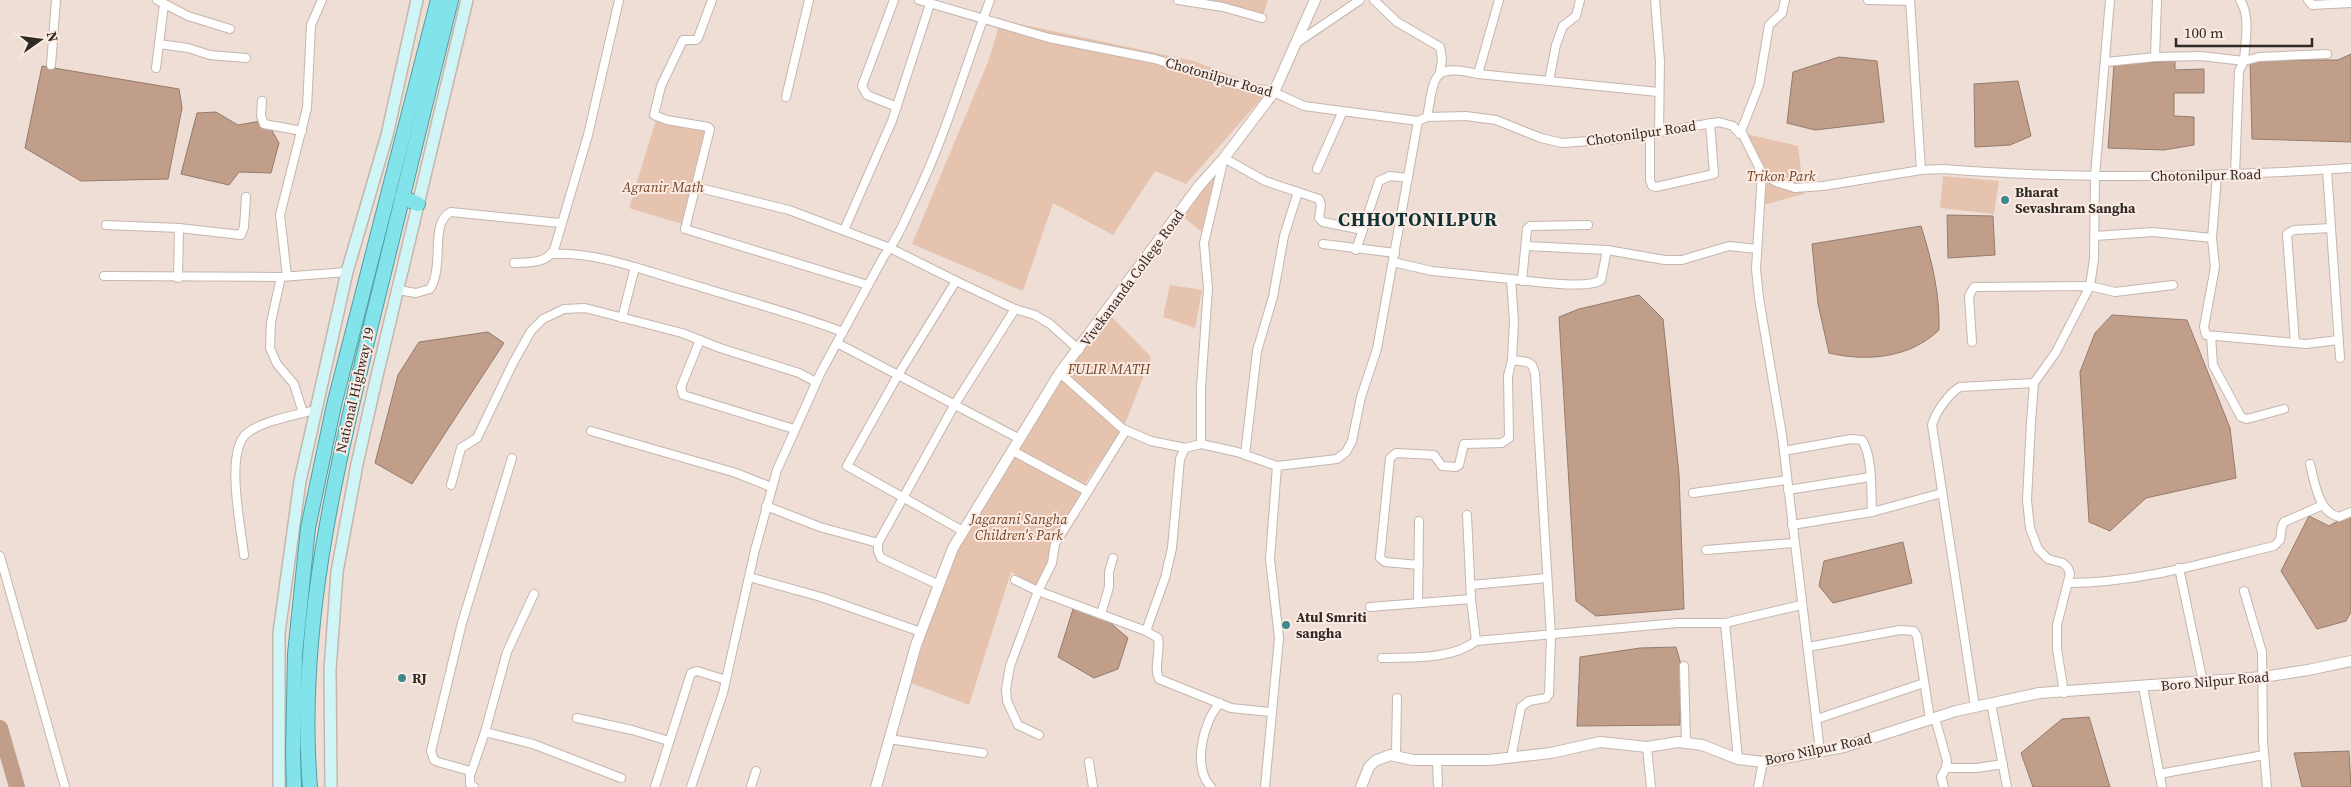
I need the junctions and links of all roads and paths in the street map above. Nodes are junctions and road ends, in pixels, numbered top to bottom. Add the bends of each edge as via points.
1 (56, 0) edge
2 (322, 0) edge
3 (417, 0) edge
4 (438, 0) edge
5 (451, 0) edge
6 (467, 0) edge
7 (619, 0) edge
8 (712, 0) edge
9 (809, 0) edge
10 (894, 0) edge
11 (919, 0) edge
12 (990, 0) edge
13 (1178, 0) edge
14 (1315, 0) edge
15 (1360, 0) edge
16 (1374, 0) edge
17 (1499, 0) edge
18 (1580, 0) edge
19 (1655, 0) edge
20 (1785, 0) edge
21 (1868, 0) edge
22 (1910, 0) edge
23 (2110, 0) edge
24 (2157, 0) edge
25 (2240, 0) edge
26 (2308, 0) edge
27 (161, 2) edge
28 (2351, 3) edge
29 (930, 4) junction
30 (1262, 18) dead end
31 (984, 19) junction
32 (230, 29) dead end
33 (159, 44) junction
34 (1295, 45) junction
35 (2327, 54) dead end
36 (2155, 57) junction
37 (246, 58) dead end
38 (2244, 61) junction
39 (2106, 62) junction
40 (52, 66) dead end
41 (156, 68) dead end
42 (1440, 72) junction
43 (1478, 74) junction
44 (1549, 81) junction
45 (1274, 92) junction
46 (1658, 92) junction
47 (786, 97) dead end
48 (262, 101) dead end
49 (897, 108) junction
50 (1342, 112) junction
51 (1427, 117) junction
52 (1418, 121) junction
53 (1710, 123) junction
54 (302, 131) junction
55 (1659, 132) junction
56 (1650, 133) junction
57 (1740, 134) junction
58 (1224, 158) junction
59 (2351, 168) edge
60 (1317, 169) dead end
61 (1921, 170) junction
62 (2326, 170) junction
63 (1762, 173) junction
64 (2217, 175) junction
65 (2235, 175) junction
66 (2095, 176) junction
67 (1408, 178) junction
68 (696, 187) junction
69 (1298, 192) junction
70 (246, 197) dead end
71 (402, 197) junction
72 (418, 204) junction
73 (560, 222) junction
74 (106, 225) dead end
75 (1588, 225) dead end
76 (179, 228) junction
77 (2331, 228) junction
78 (844, 230) junction
79 (1363, 230) junction
80 (2095, 236) junction
81 (2212, 238) junction
82 (1323, 244) dead end
83 (1526, 246) junction
84 (890, 248) junction
85 (1757, 249) junction
86 (1356, 250) junction
87 (1607, 250) junction
88 (1395, 253) junction
89 (551, 254) junction
90 (1394, 262) junction
91 (514, 263) dead end
92 (635, 267) junction
93 (347, 272) junction
94 (104, 276) dead end
95 (284, 277) junction
96 (178, 278) junction
97 (1511, 279) junction
98 (1522, 280) junction
99 (956, 281) junction
100 (868, 285) junction
101 (2173, 285) dead end
102 (2090, 286) junction
103 (398, 290) junction
104 (1015, 309) junction
105 (622, 318) junction
106 (843, 332) junction
107 (2210, 336) junction
108 (700, 340) junction
109 (2338, 340) junction
110 (1972, 342) dead end
111 (837, 343) junction
112 (2295, 343) junction
113 (1079, 350) junction
114 (2340, 358) dead end
115 (1512, 360) junction
116 (1060, 373) junction
117 (898, 375) junction
118 (816, 382) junction
119 (2034, 383) junction
120 (955, 404) junction
121 (2284, 409) dead end
122 (316, 410) junction
123 (303, 413) junction
124 (794, 429) junction
125 (1126, 430) junction
126 (591, 431) dead end
127 (1020, 439) junction
128 (1201, 444) junction
129 (1185, 448) junction
130 (1013, 451) junction
131 (1784, 451) junction
132 (1245, 455) junction
133 (512, 458) dead end
134 (2310, 464) dead end
135 (1277, 466) junction
136 (1870, 477) junction
137 (1787, 480) junction
138 (451, 485) dead end
139 (771, 488) junction
140 (1788, 490) junction
141 (1087, 491) junction
142 (1942, 493) junction
143 (1693, 494) dead end
144 (904, 499) junction
145 (2323, 505) junction
146 (766, 506) junction
147 (1872, 512) junction
148 (2351, 512) edge
149 (1467, 515) dead end
150 (1419, 521) dead end
151 (1792, 525) junction
152 (963, 531) junction
153 (878, 543) junction
154 (1794, 543) junction
155 (1706, 550) dead end
156 (244, 555) dead end
157 (0, 556) edge
158 (1113, 558) dead end
159 (1419, 565) junction
160 (2179, 568) junction
161 (749, 577) junction
162 (1547, 578) junction
163 (1016, 580) dead end
164 (2069, 582) junction
165 (939, 585) junction
166 (1471, 585) junction
167 (1038, 591) junction
168 (2244, 591) dead end
169 (534, 594) dead end
170 (1471, 599) junction
171 (1418, 603) junction
172 (1801, 605) junction
173 (1370, 607) dead end
174 (1101, 614) junction
175 (1725, 623) junction
176 (1146, 631) junction
177 (921, 632) junction
178 (1551, 636) junction
179 (1476, 641) junction
180 (1808, 647) junction
181 (1382, 658) dead end
182 (2351, 660) edge
183 (1684, 666) dead end
184 (2263, 677) junction
185 (726, 680) junction
186 (2203, 682) junction
187 (1924, 683) junction
188 (2143, 687) junction
189 (2064, 693) junction
190 (1397, 698) dead end
191 (1220, 703) junction
192 (1991, 703) junction
193 (1975, 707) junction
194 (1270, 712) junction
195 (576, 718) dead end
196 (1816, 719) junction
197 (1933, 719) junction
198 (485, 732) junction
199 (1039, 735) dead end
200 (889, 739) junction
201 (669, 742) junction
202 (1686, 742) junction
203 (1647, 747) junction
204 (1820, 751) junction
205 (984, 753) dead end
206 (2264, 754) junction
207 (1396, 756) junction
208 (1511, 758) junction
209 (1738, 759) junction
210 (1437, 760) junction
211 (1089, 762) dead end
212 (1763, 762) junction
213 (2003, 764) junction
214 (1946, 768) junction
215 (756, 771) dead end
216 (471, 773) junction
217 (2160, 774) junction
218 (621, 778) dead end
219 (471, 786) edge
220 (65, 787) edge
221 (279, 787) edge
222 (294, 787) edge
223 (310, 787) edge
224 (331, 787) edge
225 (655, 787) edge
226 (691, 787) edge
227 (751, 787) edge
228 (876, 787) edge
229 (1093, 787) edge
230 (1211, 787) edge
231 (1265, 787) edge
232 (1362, 787) edge
233 (1438, 787) edge
234 (1650, 787) edge
235 (1758, 787) edge
236 (1944, 787) edge
237 (2008, 787) edge
238 (2162, 787) edge
239 (2267, 787) edge

1 - 40 street
2 - 54 street via 311,26 309,100
3 - 93 main road via 387,135
4 - 222 highway via 334,405 308,528 295,654
5 - 71 highway, National Highway 19
6 - 72 main road
7 - 73 street via 588,135
8 - 68 street via 698,38 683,40 661,86 654,115 710,128
9 - 47 street
10 - 49 street via 862,86 867,95
11 - 29 street, Chotonilpur Road
12 - 31 street
13 - 30 street
14 - 34 street, Vivekananda College Road
15 - 34 street
16 - 42 street via 1397,22 1440,47
17 - 43 street
18 - 44 street via 1576,16 1565,24 1556,45
19 - 46 street via 1660,61
20 - 57 street via 1782,13 1768,25 1759,85
21 - 22 street
22 - 61 street
23 - 39 street
24 - 36 street
25 - 38 street via 2246,16
26 - 28 street via 2312,6 2320,7
27 - 32 street via 188,16
27 - 33 street
29 - 31 street, Chotonilpur Road
29 - 49 street
31 - 45 street, Chotonilpur Road via 1049,38 1155,60
31 - 84 street via 936,153
33 - 37 street via 210,55
33 - 41 street
34 - 45 street, Vivekananda College Road
35 - 38 street via 2259,57
36 - 38 street via 2201,56
36 - 39 street
38 - 65 street via 2239,71
39 - 66 street
42 - 43 street via 1456,68
42 - 51 street via 1434,83
43 - 44 street
44 - 46 street
45 - 50 street, Chotonilpur Road via 1304,106
45 - 58 street, Vivekananda College Road
46 - 55 street
48 - 54 street via 264,124
49 - 78 street
50 - 52 street, Chotonilpur Road
50 - 60 street
51 - 52 street, Chotonilpur Road
51 - 56 street, Chotonilpur Road via 1466,116 1496,120 1540,138 1562,143
52 - 67 street
53 - 55 street, Chotonilpur Road
53 - 56 street via 1714,174 1656,187 1650,180
53 - 57 street, Chotonilpur Road via 1733,126
54 - 95 street via 280,215
55 - 56 street, Chotonilpur Road
57 - 63 street, Chotonilpur Road
58 - 69 street via 1261,179
58 - 113 street, Vivekananda College Road via 1199,186
58 - 128 street via 1204,243 1208,288 1201,388
59 - 62 street, Chotonilpur Road
61 - 63 street, Chotonilpur Road via 1795,188
61 - 66 street, Chotonilpur Road
62 - 65 street, Chotonilpur Road
62 - 77 street
63 - 85 street
64 - 65 street, Chotonilpur Road
64 - 66 street, Chotonilpur Road
64 - 81 street
66 - 80 street
67 - 79 street via 1390,176 1379,180
67 - 88 street
68 - 78 street via 789,210
68 - 100 street via 686,231
69 - 79 street via 1319,199 1322,222
69 - 132 street via 1284,236 1273,297 1257,351
70 - 76 street via 241,235
71 - 72 highway
71 - 223 highway, National Highway 19 via 324,529 308,711
72 - 103 main road
73 - 89 street
73 - 103 street via 452,212 444,215 439,223 438,266 430,290 416,293
74 - 76 street
75 - 83 street via 1533,225 1527,229
76 - 96 street
77 - 109 street
77 - 112 street via 2294,230 2287,234
78 - 84 street
79 - 86 street
80 - 81 street via 2153,232
80 - 102 street
81 - 107 street via 2215,267 2204,327 2206,335
82 - 86 street
83 - 87 street
83 - 98 street
84 - 99 street
84 - 100 street
85 - 87 street via 1730,246 1682,260
85 - 131 street via 1759,298
86 - 88 street
87 - 98 street via 1603,275 1598,282 1569,284
88 - 90 street
89 - 91 street via 541,261
89 - 92 street via 596,256
90 - 97 street via 1432,271
90 - 135 street via 1375,357 1360,397 1352,441 1346,452 1337,460
92 - 105 street
92 - 106 street
93 - 95 street
93 - 122 main road
94 - 96 street
95 - 96 street
95 - 123 street via 271,322 270,348 277,364 294,384
97 - 98 street
97 - 115 street
99 - 104 street
99 - 117 street
100 - 106 street
101 - 102 street via 2115,292
102 - 110 street via 1974,287 1970,296
102 - 119 street via 2056,352
103 - 224 main road via 357,464 338,572 330,670
104 - 113 street via 1050,324
104 - 120 street
105 - 108 street
105 - 138 street via 585,308 564,309 543,319 531,331 513,363 477,438 461,448
106 - 111 street
107 - 112 street
107 - 121 street via 2213,365 2240,417 2246,419
108 - 118 street via 799,373
108 - 124 street via 681,388 683,396
109 - 112 street
109 - 114 street
111 - 117 street
111 - 118 street
113 - 116 street, Vivekananda College Road
115 - 159 street via 1508,376 1511,432 1506,442 1464,444 1456,467 1442,466 1434,454 1396,452 1390,458 1380,558 1385,562
115 - 162 street via 1527,362 1535,373
116 - 125 street
116 - 127 street, Vivekananda College Road
117 - 120 street
117 - 144 street via 847,466
118 - 124 street
119 - 142 street via 1969,386 1954,391 1932,425
119 - 164 street via 2027,500 2030,528 2038,549 2048,559 2068,568
120 - 127 street
120 - 144 street
122 - 123 street
122 - 221 main road via 298,490 279,633
123 - 156 street via 253,429 240,442 236,453 237,495
124 - 139 street
125 - 129 street via 1151,441
125 - 141 street
126 - 139 street via 718,467
127 - 130 street, Vivekananda College Road
128 - 129 street
128 - 132 street
129 - 176 street via 1180,459 1172,548
130 - 141 street
130 - 152 street, Vivekananda College Road
131 - 136 street via 1862,440
131 - 137 street
132 - 135 street
133 - 216 street via 462,624 431,751 434,760
134 - 145 street
135 - 194 street via 1270,559 1279,638
136 - 140 street
136 - 147 street
137 - 140 street
137 - 143 street
139 - 146 street
140 - 151 street
141 - 167 street via 1055,544 1052,563
142 - 147 street
142 - 193 street
144 - 152 street
144 - 153 street
145 - 148 street via 2332,515
145 - 160 street via 2284,522 2280,540 2274,546
146 - 153 street via 820,527
146 - 161 street
147 - 151 street
149 - 166 street
150 - 159 street
151 - 154 street
152 - 165 street, Vivekananda College Road
153 - 165 street via 881,558
154 - 155 street
154 - 172 street
157 - 220 street
158 - 174 street
159 - 171 street
160 - 164 street via 2101,583
160 - 186 street
161 - 177 street via 821,596
161 - 185 street
162 - 166 street
162 - 178 street
163 - 167 street
164 - 189 street via 2057,625
165 - 177 street, Vivekananda College Road
166 - 170 street
167 - 174 street
167 - 199 street via 1010,666 1006,701 1018,725
168 - 184 street via 2259,638
169 - 198 street via 507,652
170 - 171 street
170 - 179 street
171 - 173 street
172 - 175 street
172 - 180 street
174 - 176 street
175 - 178 street via 1676,623
175 - 209 street
176 - 191 street via 1158,638 1159,680
177 - 200 street, Vivekananda College Road
178 - 179 street
178 - 208 street via 1549,694 1521,707
179 - 181 street via 1456,652
180 - 187 street via 1900,630 1914,631
180 - 196 street
182 - 184 street, Boro Nilpur Road
183 - 202 street
184 - 186 street, Boro Nilpur Road
184 - 206 street
185 - 201 street via 697,671 691,673
185 - 226 street
186 - 188 street, Boro Nilpur Road
187 - 196 street
187 - 197 street
188 - 189 street, Boro Nilpur Road
188 - 217 street
189 - 192 street, Boro Nilpur Road via 2039,693
190 - 207 street
191 - 194 street via 1231,708
191 - 230 street via 1210,717 1202,757 1203,771
192 - 193 street, Boro Nilpur Road
192 - 213 street
193 - 197 street, Boro Nilpur Road
194 - 231 street
195 - 201 street
196 - 204 street
197 - 204 street, Boro Nilpur Road via 1844,747
197 - 214 street
198 - 216 street
198 - 218 street via 533,744
200 - 205 street
200 - 228 street, Vivekananda College Road
201 - 225 street
202 - 203 street, Boro Nilpur Road
202 - 209 street, Boro Nilpur Road
203 - 208 street, Boro Nilpur Road via 1600,742
203 - 234 street
204 - 212 street, Boro Nilpur Road
206 - 217 street
206 - 239 street
207 - 210 street, Boro Nilpur Road
207 - 232 street, Boro Nilpur Road via 1375,761 1364,775
208 - 210 street, Boro Nilpur Road
209 - 212 street, Boro Nilpur Road
210 - 233 street
211 - 229 street
212 - 235 street
213 - 214 street
213 - 237 street
214 - 236 street via 1941,777
215 - 227 street
216 - 219 street
217 - 238 street

